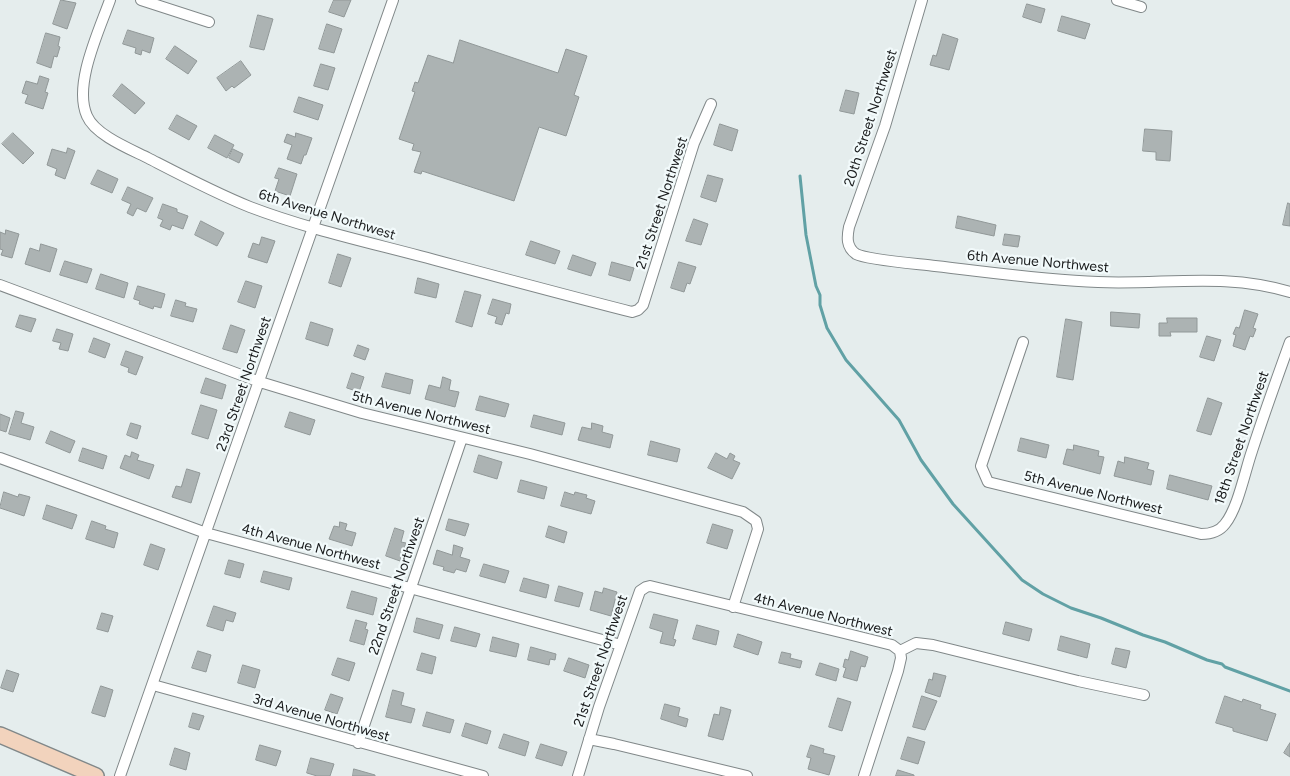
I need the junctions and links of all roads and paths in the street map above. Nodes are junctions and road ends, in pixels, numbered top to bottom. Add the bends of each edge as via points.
1 (110, 0) edge
2 (141, 0) edge
3 (393, 0) edge
4 (922, 0) edge
5 (1117, 0) edge
6 (1141, 7) dead end
7 (209, 22) dead end
8 (711, 104) dead end
9 (314, 229) junction
10 (848, 245) joint
11 (0, 285) edge
12 (1290, 292) edge
13 (638, 310) joint
14 (1022, 342) dead end
15 (1290, 342) edge
16 (260, 382) junction
17 (462, 438) junction
18 (0, 458) edge
19 (206, 533) junction
20 (1209, 534) joint
21 (410, 588) junction
22 (640, 591) joint
23 (733, 606) junction
24 (621, 644) junction
25 (900, 651) junction
26 (153, 685) junction
27 (1144, 695) dead end
28 (0, 735) edge
29 (589, 739) junction
30 (358, 743) junction
31 (96, 776) edge
32 (120, 776) edge
33 (483, 776) edge
34 (578, 776) edge
35 (747, 776) edge
36 (864, 776) edge

1 - 9 street, 6th Avenue Northwest via 85,71 82,104 88,118 116,142 217,193
2 - 7 street
3 - 9 street, 23rd Street Northwest
4 - 10 street, 20th Street Northwest via 885,126 849,226
5 - 6 street
8 - 13 street, 21st Street Northwest via 694,143 643,305
9 - 13 street, 6th Avenue Northwest via 632,312
9 - 16 street, 23rd Street Northwest
10 - 12 street, 6th Avenue Northwest via 865,257 1032,277 1098,282 1219,280 1257,283
11 - 16 street, 5th Avenue Northwest
14 - 20 street, 5th Avenue Northwest via 981,466 988,482
15 - 20 street, 18th Street Northwest via 1237,499 1227,522
16 - 17 street, 5th Avenue Northwest via 362,413
16 - 19 street, 23rd Street Northwest
17 - 21 street, 22nd Street Northwest
17 - 23 street, 5th Avenue Northwest via 743,512 756,521 758,529
18 - 19 street, 4th Avenue Northwest
19 - 21 street, 4th Avenue Northwest
19 - 26 street, 23rd Street Northwest
21 - 24 street, 4th Avenue Northwest
21 - 30 street, 22nd Street Northwest
22 - 23 street, 4th Avenue Northwest via 650,586
22 - 24 street, 21st Street Northwest
23 - 25 street, 4th Avenue Northwest via 892,645
24 - 29 street, 21st Street Northwest
25 - 27 street, 4th Avenue Northwest via 916,643 933,645
25 - 36 street via 898,671
26 - 30 street, 3rd Avenue Northwest
26 - 32 street, 23rd Street Northwest
28 - 31 main road
29 - 34 street
29 - 35 street
30 - 33 street, 3rd Avenue Northwest

